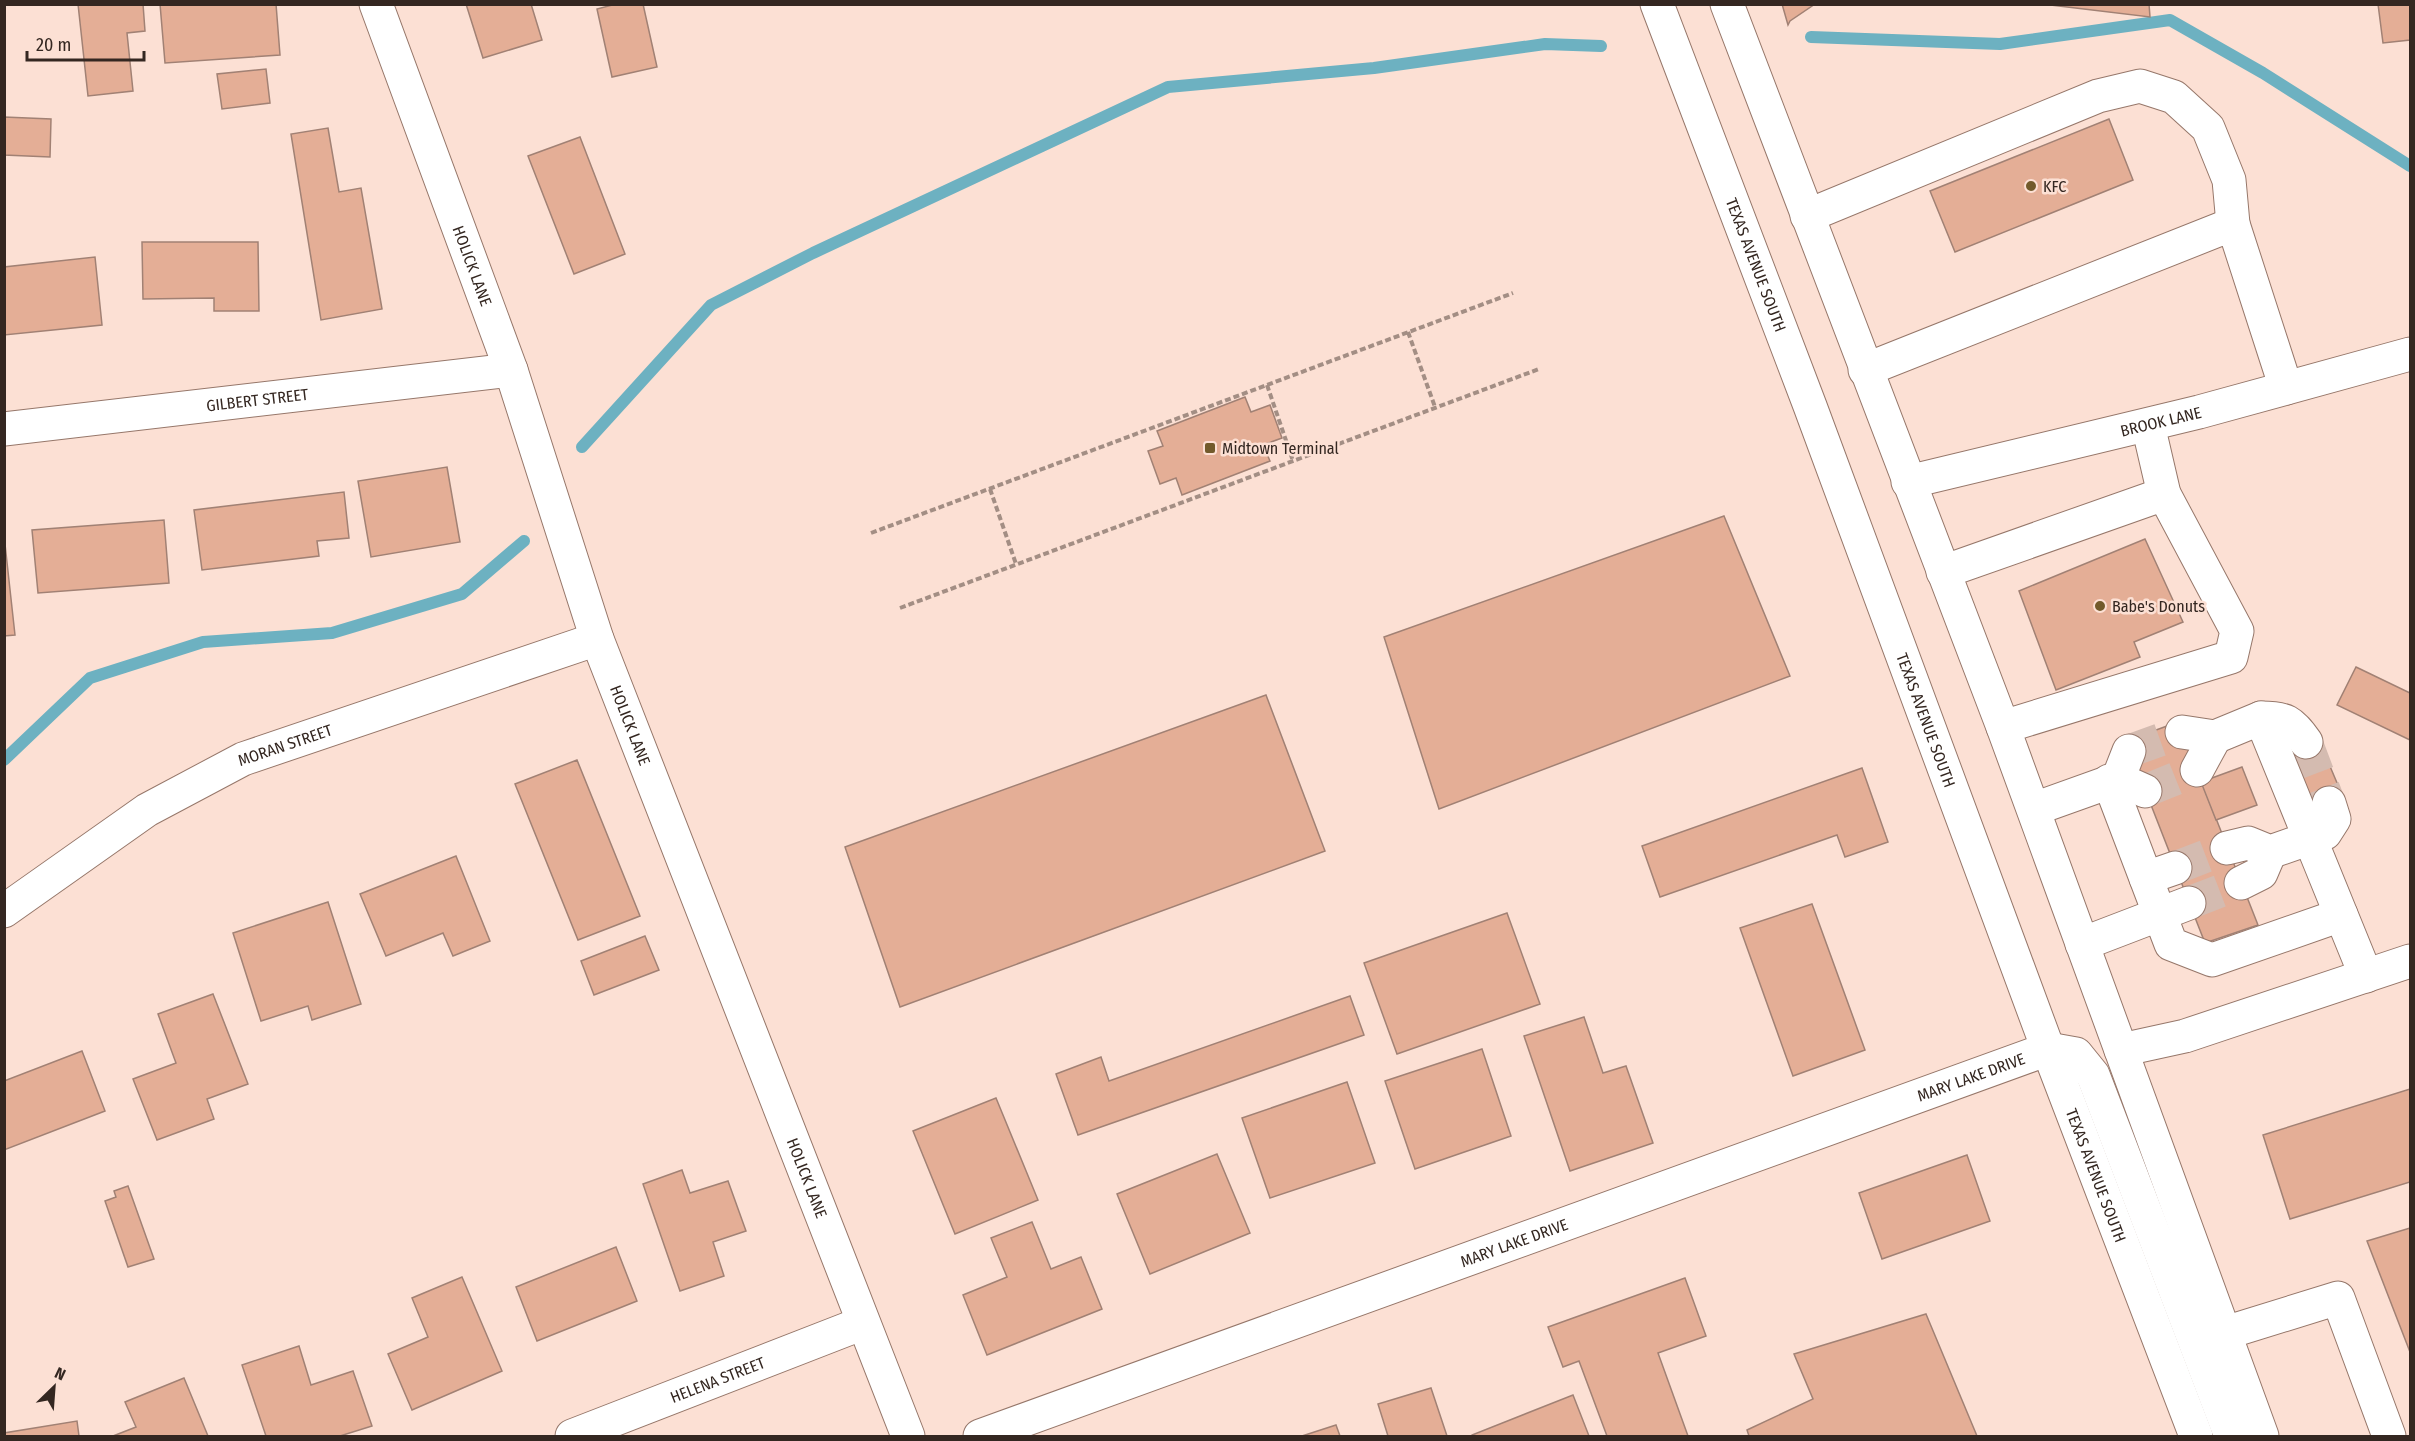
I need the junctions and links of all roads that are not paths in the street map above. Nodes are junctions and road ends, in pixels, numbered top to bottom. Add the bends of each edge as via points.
1 (376, 4) edge
2 (1658, 4) edge
3 (1727, 4) edge
4 (1807, 216) junction
5 (2233, 224) junction
6 (2410, 354) edge
7 (511, 370) junction
8 (1865, 370) junction
9 (2286, 388) junction
10 (2148, 424) junction
11 (4, 429) edge
12 (1908, 482) junction
13 (2164, 494) junction
14 (1942, 572) junction
15 (597, 639) junction
16 (2261, 718) junction
17 (2003, 727) junction
18 (2182, 732) tunnel mouth
19 (2215, 737) junction
20 (2306, 742) tunnel mouth
21 (2197, 771) tunnel mouth
22 (2329, 803) tunnel mouth
23 (2034, 809) junction
24 (2311, 838) junction
25 (2227, 848) tunnel mouth
26 (2270, 852) junction
27 (2241, 883) tunnel mouth
28 (2174, 909) junction
29 (4, 911) edge
30 (2341, 915) junction
31 (2082, 944) junction
32 (2410, 961) edge
33 (2366, 976) junction
34 (2048, 1049) junction
35 (2121, 1050) junction
36 (863, 1323) junction
37 (2225, 1333) junction
38 (572, 1437) edge
39 (908, 1437) edge
40 (980, 1437) edge
41 (2196, 1437) edge
42 (2231, 1437) edge
43 (2262, 1437) edge
44 (2389, 1437) edge

1 - 7 street, HOLICK LANE
2 - 34 street, TEXAS AVENUE SOUTH
3 - 4 street
4 - 5 street via 2098,96 2140,86 2174,96 2208,128 2229,180
4 - 8 street
5 - 8 street
5 - 9 street
6 - 9 street, BROOK LANE
7 - 11 street, GILBERT STREET
7 - 15 street, HOLICK LANE
8 - 12 street
9 - 10 street, BROOK LANE
10 - 12 street, BROOK LANE
10 - 13 street
12 - 14 street
13 - 14 street
13 - 17 street via 2237,631 2230,657
14 - 17 street
15 - 29 street, MORAN STREET via 243,759 147,810
15 - 36 street, HOLICK LANE
16 - 19 street
16 - 20 street via 2284,718
16 - 24 street
17 - 23 street
18 - 19 street
19 - 21 street
22 - 24 street via 2334,819 2325,833
23 - 28 street via 2125,775
23 - 31 street
24 - 26 street
24 - 30 street
25 - 26 street via 2248,843
26 - 27 street via 2261,873
28 - 30 street via 2171,945 2212,960
28 - 31 street
30 - 33 street
31 - 35 street
32 - 33 street
33 - 35 street via 2185,1036
34 - 40 street, MARY LAKE DRIVE
34 - 41 street, TEXAS AVENUE SOUTH
34 - 42 street via 2076,1054 2093,1075
35 - 37 street
36 - 38 street, HELENA STREET
36 - 39 street, HOLICK LANE
37 - 43 street
37 - 44 street via 2338,1298

